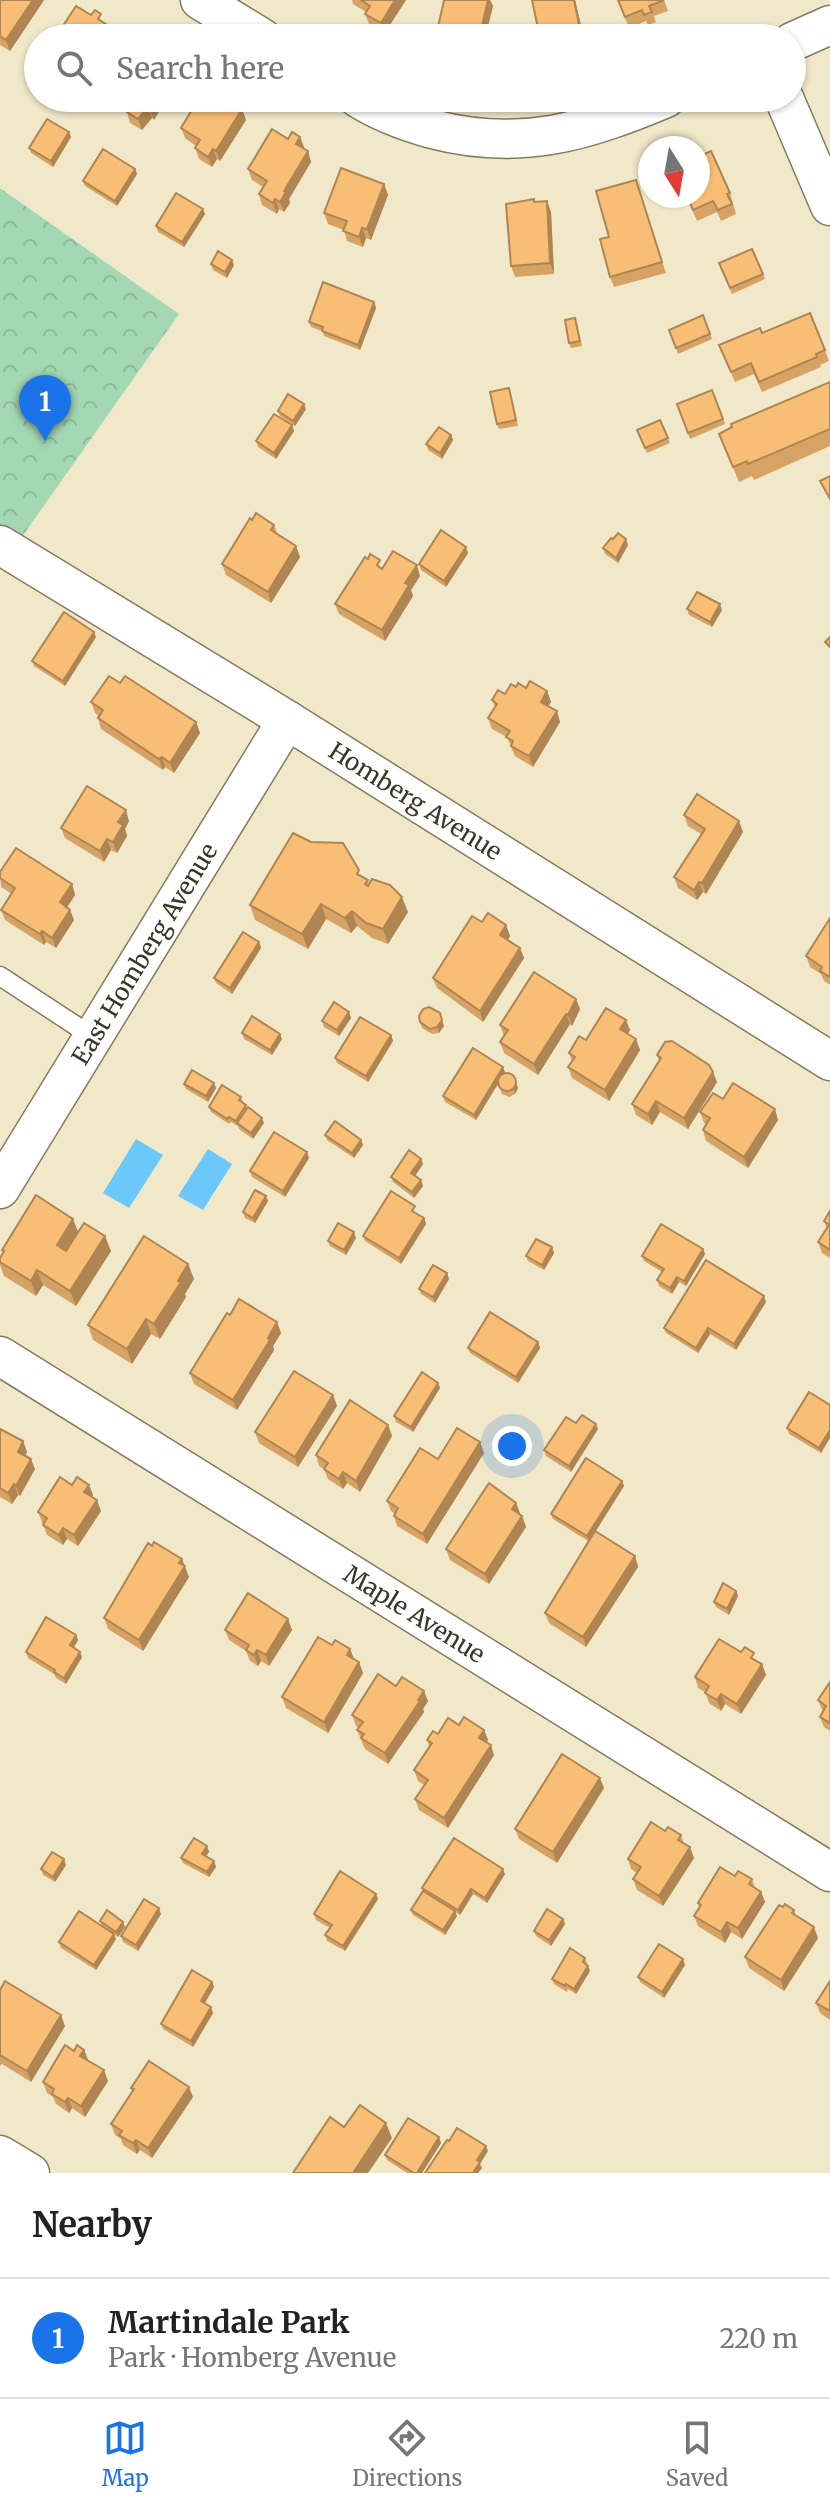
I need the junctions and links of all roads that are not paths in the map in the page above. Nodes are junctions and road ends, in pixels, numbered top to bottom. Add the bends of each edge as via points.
1 (200, 0) edge
2 (239, 24) edge
3 (830, 25) edge
4 (806, 36) edge
5 (386, 112) edge
6 (632, 112) edge
7 (790, 112) edge
8 (830, 206) edge
9 (0, 545) edge
10 (287, 720) junction
11 (0, 976) edge
12 (93, 1037) junction
13 (830, 1061) edge
14 (0, 1189) edge
15 (0, 1356) edge
16 (830, 1872) edge
17 (0, 2155) edge
18 (30, 2173) edge

1 - 2 street
3 - 4 street
5 - 6 street via 417,125 491,140 528,140 570,133
7 - 8 street
9 - 10 street, Homberg Avenue
10 - 12 street, East Homberg Avenue
10 - 13 street, Homberg Avenue
11 - 12 lane
12 - 14 street, East Homberg Avenue
15 - 16 street, Maple Avenue
17 - 18 street

